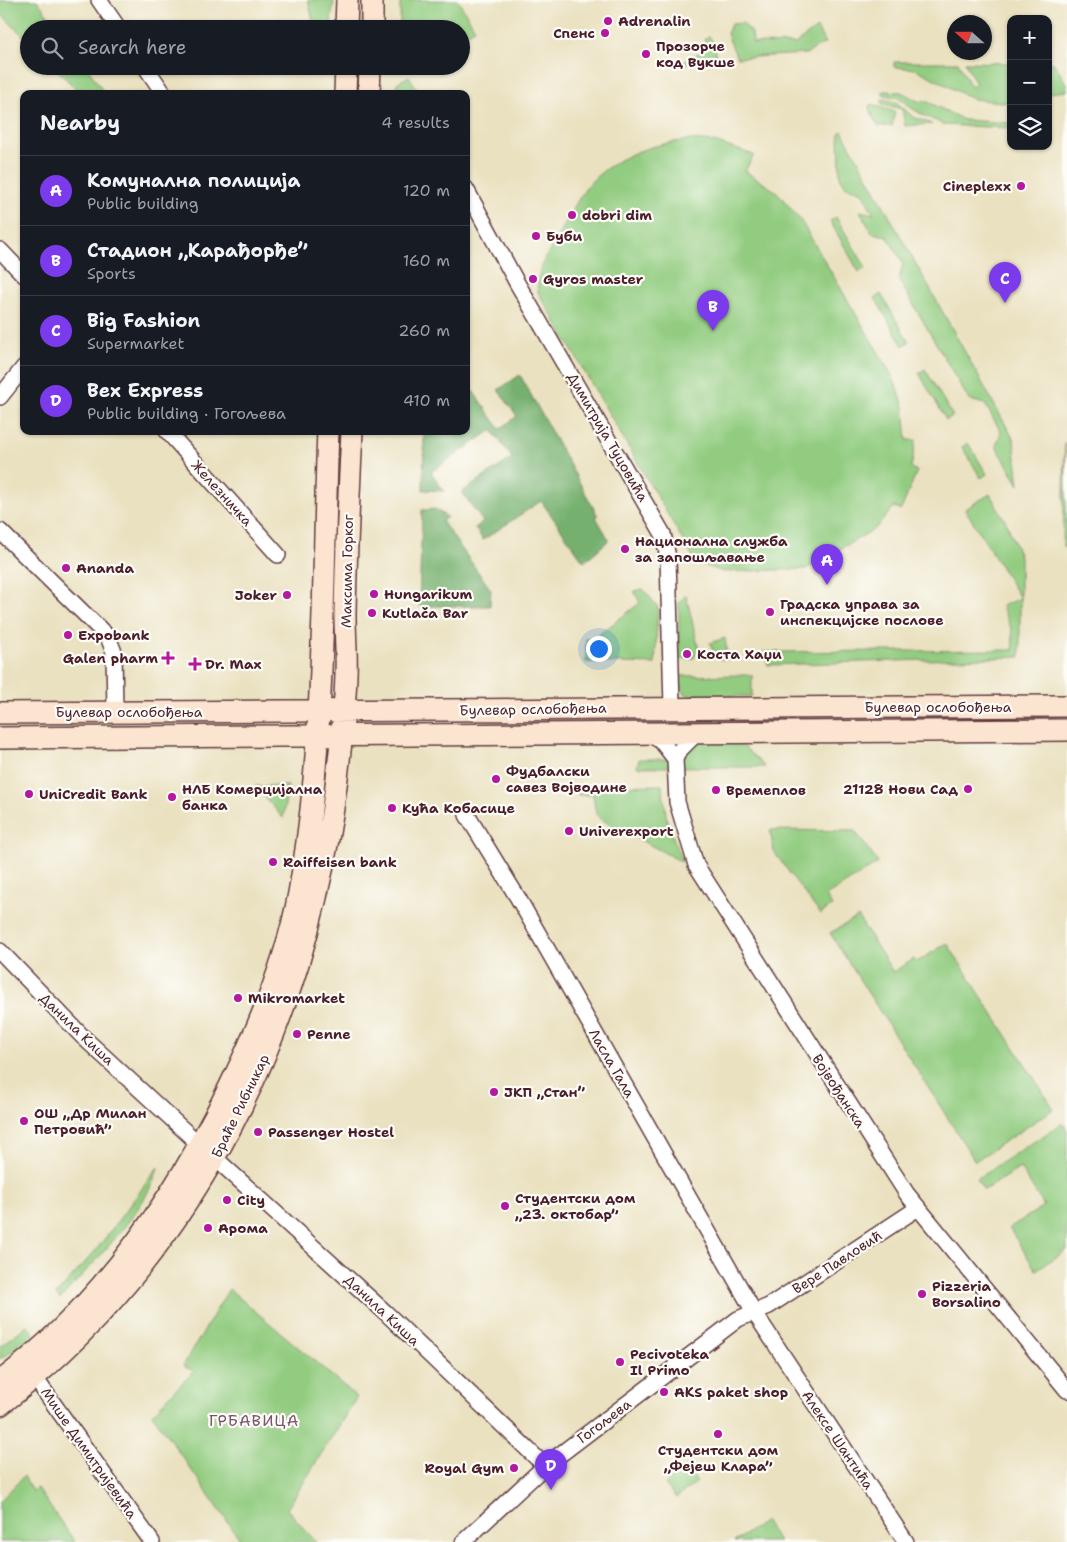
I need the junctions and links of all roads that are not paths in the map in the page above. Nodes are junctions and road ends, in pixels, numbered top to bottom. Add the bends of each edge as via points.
1 (99, 0) edge
2 (347, 0) edge
3 (372, 0) edge
4 (113, 20) edge
5 (346, 20) edge
6 (372, 20) edge
7 (151, 75) edge
8 (346, 75) edge
9 (370, 75) edge
10 (161, 90) edge
11 (345, 90) edge
12 (369, 90) edge
13 (470, 196) edge
14 (0, 250) edge
15 (20, 271) edge
16 (20, 372) edge
17 (0, 397) edge
18 (171, 435) edge
19 (328, 435) edge
20 (352, 435) edge
21 (0, 531) edge
22 (278, 555) dead end
23 (1067, 706) edge
24 (672, 707) junction
25 (317, 711) junction
26 (343, 711) junction
27 (0, 712) edge
28 (115, 712) junction
29 (1067, 730) edge
30 (647, 732) junction
31 (698, 732) junction
32 (316, 736) junction
33 (341, 736) junction
34 (0, 738) edge
35 (675, 759) junction
36 (467, 815) dead end
37 (0, 952) edge
38 (208, 1152) junction
39 (918, 1208) junction
40 (754, 1312) junction
41 (30, 1371) junction
42 (0, 1382) edge
43 (1067, 1390) edge
44 (0, 1405) edge
45 (545, 1466) junction
46 (466, 1541) edge
47 (152, 1542) edge
48 (906, 1542) edge

1 - 4 street
2 - 5 main road
3 - 6 main road
7 - 10 street
8 - 11 main road
9 - 12 main road
13 - 24 street, Димитрија Туцовића via 663,534 668,557
14 - 15 street
16 - 17 street
18 - 22 street, Железничка
19 - 25 main road, Максима Горког
20 - 26 main road, Максима Горког
21 - 28 street via 108,637 114,652
23 - 24 main road, Булевар ослобођења
24 - 26 main road, Булевар ослобођења
25 - 26 main road, Булевар ослобођења
25 - 28 main road, Булевар ослобођења
25 - 32 main road, Максима Горког
26 - 33 main road, Максима Горког
27 - 28 main road, Булевар ослобођења
29 - 31 main road, Булевар ослобођења
30 - 31 main road, Булевар ослобођења
30 - 33 main road, Булевар ослобођења
30 - 35 street via 661,741
31 - 35 street via 679,750
32 - 33 main road, Булевар ослобођења
32 - 34 main road, Булевар ослобођења
32 - 38 main road, Браће Рибникар via 305,856 291,931
33 - 38 main road, Браће Рибникар via 324,862 305,942 285,1005 250,1092
35 - 39 street, Војвођанска via 677,802 696,865 784,1007
36 - 40 street, Ласла Гала via 518,898
37 - 38 street, Данила Киша via 83,1037
38 - 41 main road, Браће Рибникар via 124,1286 85,1331
38 - 45 street, Данила Киша via 385,1312
39 - 40 street, Вере Павловић via 769,1306
39 - 43 street, Војвођанска
40 - 45 street, Гогољева via 738,1319
40 - 48 street, Алексе Шантића
41 - 42 main road, Браће Рибникар
41 - 44 main road, Браће Рибникар
41 - 47 street, Мише Димитријевића
45 - 46 street, Гогољева

